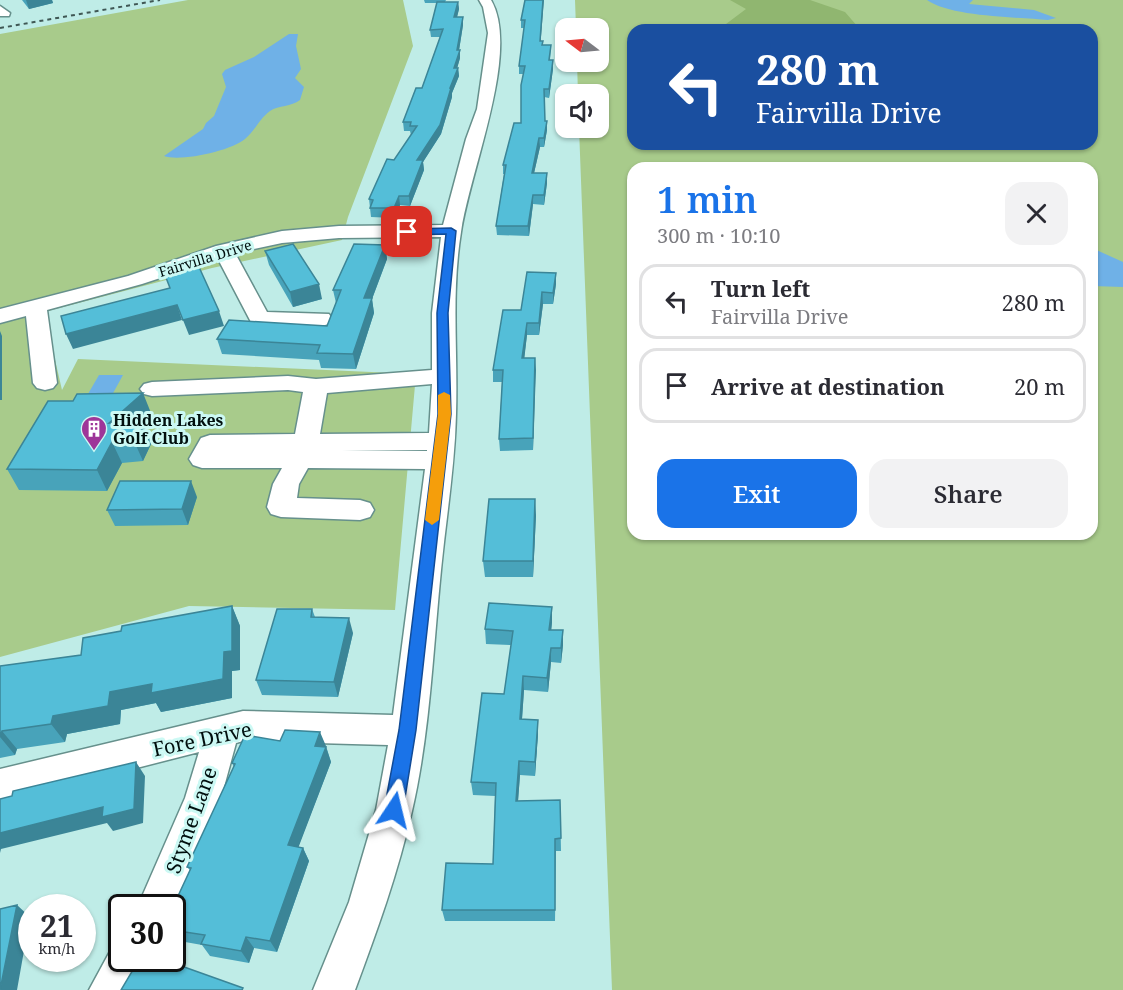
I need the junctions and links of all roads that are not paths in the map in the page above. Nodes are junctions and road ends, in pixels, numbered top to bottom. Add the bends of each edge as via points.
1 (485, 0) edge
2 (451, 231) junction
3 (223, 250) junction
4 (36, 307) junction
5 (0, 316) edge
6 (321, 319) dead end
7 (444, 376) junction
8 (45, 383) dead end
9 (316, 386) junction
10 (152, 389) dead end
11 (440, 450) junction
12 (303, 451) junction
13 (360, 510) dead end
14 (408, 730) junction
15 (222, 731) junction
16 (0, 786) edge
17 (162, 894) edge
18 (121, 972) edge
19 (111, 990) edge
20 (334, 990) edge

1 - 2 street via 495,33 485,109
2 - 3 street, Fairvilla Drive via 316,234
2 - 7 street via 443,313
3 - 4 street, Fairvilla Drive via 135,280
3 - 6 street via 260,319
4 - 5 street, Fairvilla Drive
4 - 8 street
7 - 9 street
7 - 11 street
9 - 10 street via 288,383
9 - 12 street
11 - 12 street
11 - 14 street
12 - 13 street via 286,484 281,507
14 - 15 street, Fore Drive via 243,726
14 - 20 street via 394,810 368,902
15 - 16 street, Fore Drive
15 - 17 street, Styme Lane via 203,798
18 - 19 street

